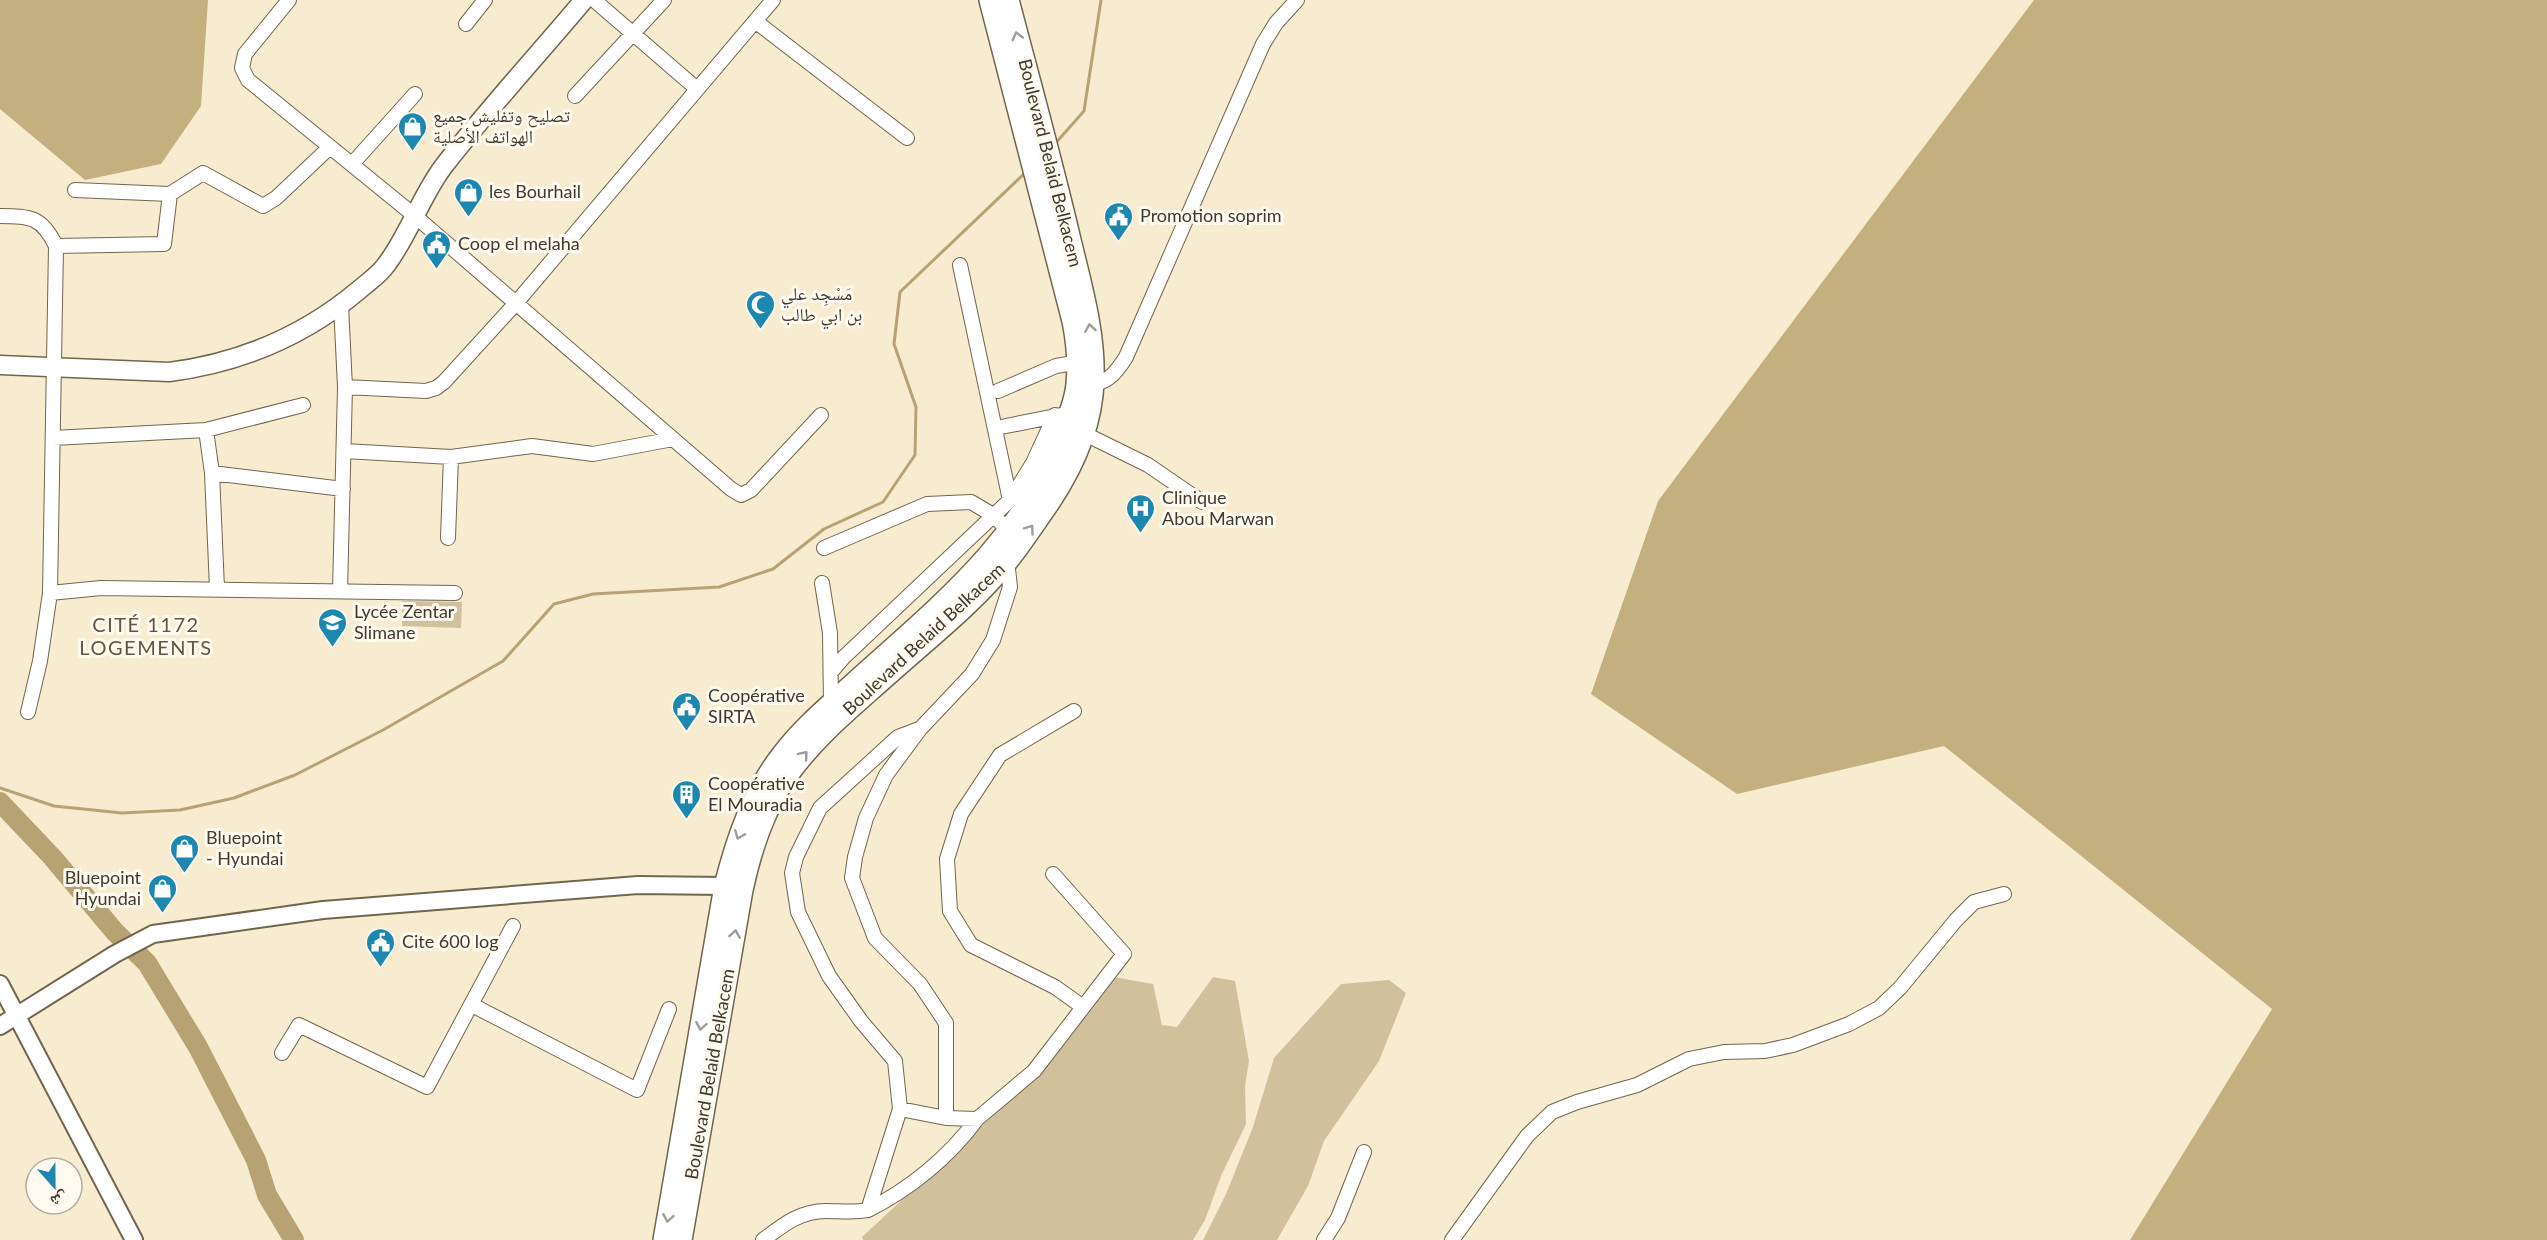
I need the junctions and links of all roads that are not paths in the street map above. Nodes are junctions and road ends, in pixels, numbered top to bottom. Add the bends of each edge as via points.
1 (290, 0) edge
2 (485, 0) edge
3 (584, 0) edge
4 (594, 0) edge
5 (664, 0) edge
6 (773, 0) edge
7 (990, 0) edge
8 (1008, 0) edge
9 (1297, 0) edge
10 (755, 21) junction
11 (466, 24) dead end
12 (633, 34) junction
13 (697, 89) junction
14 (415, 94) dead end
15 (575, 96) dead end
16 (907, 138) dead end
17 (1036, 138) junction
18 (330, 147) junction
19 (352, 164) junction
20 (75, 190) dead end
21 (170, 194) junction
22 (0, 216) edge
23 (416, 216) junction
24 (56, 246) junction
25 (960, 265) dead end
26 (516, 303) junction
27 (341, 305) junction
28 (1086, 361) junction
29 (0, 365) edge
30 (55, 366) junction
31 (1085, 384) junction
32 (345, 387) junction
33 (998, 391) dead end
34 (303, 405) dead end
35 (821, 415) dead end
36 (1062, 415) junction
37 (996, 428) junction
38 (206, 430) junction
39 (1083, 433) junction
40 (53, 438) junction
41 (673, 440) junction
42 (344, 451) junction
43 (451, 457) junction
44 (212, 473) junction
45 (343, 489) junction
46 (1010, 500) junction
47 (1202, 502) dead end
48 (993, 515) junction
49 (1009, 531) junction
50 (447, 538) dead end
51 (824, 549) dead end
52 (1007, 561) junction
53 (822, 583) dead end
54 (217, 588) junction
55 (340, 591) junction
56 (50, 593) junction
57 (455, 593) dead end
58 (831, 672) junction
59 (831, 704) junction
60 (1074, 711) dead end
61 (28, 712) dead end
62 (920, 729) junction
63 (1053, 874) dead end
64 (724, 886) junction
65 (2004, 894) dead end
66 (513, 926) dead end
67 (0, 984) edge
68 (472, 1005) junction
69 (1083, 1007) junction
70 (669, 1009) dead end
71 (15, 1017) junction
72 (0, 1026) edge
73 (282, 1053) dead end
74 (900, 1109) junction
75 (946, 1118) junction
76 (977, 1119) junction
77 (1364, 1152) dead end
78 (868, 1210) junction
79 (134, 1240) edge
80 (664, 1240) edge
81 (681, 1240) edge
82 (763, 1240) edge
83 (1324, 1240) edge
84 (1452, 1240) edge

1 - 18 street via 245,54 242,68 248,80
2 - 11 street
3 - 23 main road via 447,162 429,187
4 - 12 street
5 - 12 street
6 - 10 street
7 - 17 main road, Boulevard Belaid Belkacem
17 -> 8 main road, Boulevard Belaid Belkacem
9 - 31 street via 1276,22 1263,44 1126,357 1114,375
10 - 13 street
10 - 16 street
12 - 13 street
12 - 15 street
13 - 26 street
14 - 19 street
17 - 28 main road, Boulevard Belaid Belkacem via 1089,319
18 - 19 street
18 - 21 street via 264,206 203,173
19 - 23 street
20 - 21 street
21 - 24 street via 164,244
22 - 24 street via 37,220 48,229
23 - 26 street
23 - 27 main road via 384,268
24 - 30 street
25 - 37 street
26 - 32 street via 436,388 416,391
26 - 41 street
27 - 30 main road via 259,350 194,369 169,372
27 - 32 street
28 - 31 main road, Boulevard Belaid Belkacem
28 - 33 street via 1046,370
29 - 30 main road
30 - 40 street
31 - 36 main road, Boulevard Belaid Belkacem
31 - 39 main road, Boulevard Belaid Belkacem
32 - 42 street
34 - 38 street
35 - 41 street via 751,490 741,495
36 - 37 street
36 - 46 street
36 - 49 main road, Boulevard Belaid Belkacem via 1045,476
37 - 46 street
38 - 40 street
38 - 44 street
39 - 47 street via 1148,465
52 -> 39 main road, Boulevard Belaid Belkacem via 1062,482
40 - 56 street
41 - 43 street via 593,454 532,446
42 - 43 street
42 - 45 street
43 - 50 street
44 - 45 street
44 - 54 street
45 - 55 street
46 - 48 street
48 - 49 street
48 - 51 street via 971,502 927,504
48 - 58 street
49 - 59 main road, Boulevard Belaid Belkacem via 956,590
52 - 62 street via 1010,587 993,640 972,674
81 -> 52 main road, Boulevard Belaid Belkacem via 742,890 751,849 766,814 783,782 828,729 972,598
53 - 58 street
54 - 55 street
54 - 56 street via 101,588
55 - 57 street
56 - 61 street
58 - 59 street
59 -> 64 main road, Boulevard Belaid Belkacem via 782,754 768,776 735,845
60 - 69 street via 1000,755 961,814 948,869 950,911 971,945 1055,987
62 - 74 street via 898,737 820,808 792,873 798,912 829,976 895,1061
62 - 75 street via 886,776 866,818 852,878 875,938 920,984 946,1023
63 - 69 street via 1124,954
64 - 71 street via 638,885 323,910 153,934
64 -> 80 main road, Boulevard Belaid Belkacem
65 - 84 street via 1974,902 1900,988 1879,1008 1849,1024 1793,1046 1689,1059 1637,1085 1551,1112 1527,1136
66 - 68 street
67 - 71 street
68 - 70 street via 637,1090
68 - 73 street via 427,1087 299,1024
69 - 76 street via 1034,1071
71 - 72 street
71 - 79 street
74 - 75 street
74 - 78 street
75 - 76 street
76 - 78 street via 964,1137 910,1185
77 - 83 street via 1338,1218
78 - 82 street via 804,1213

